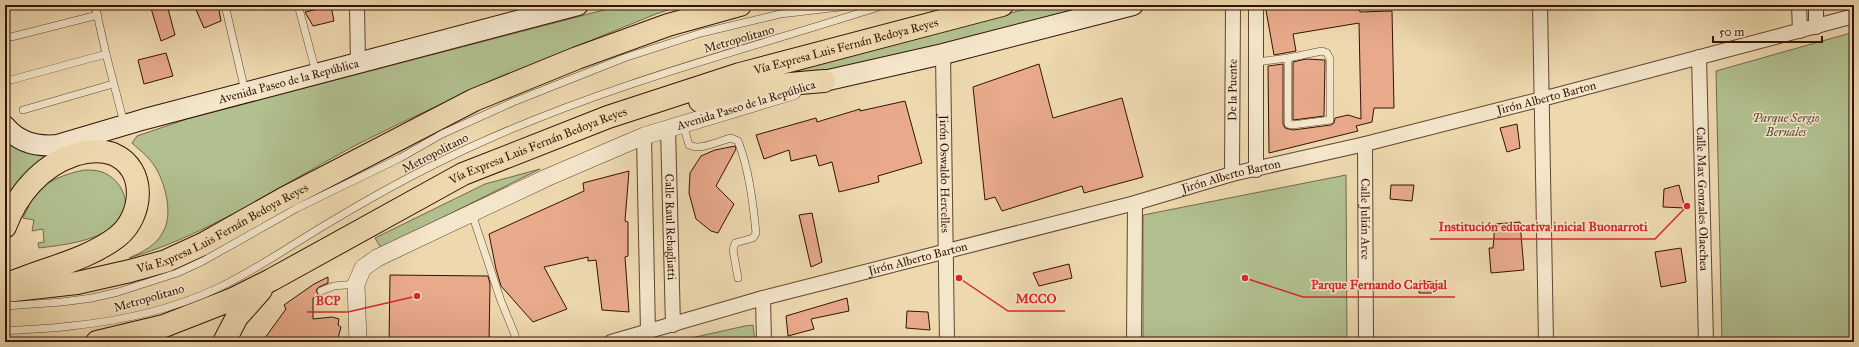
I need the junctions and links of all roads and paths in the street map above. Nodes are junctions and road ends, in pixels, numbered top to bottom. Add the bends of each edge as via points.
1 (95, 5) edge
2 (225, 5) edge
3 (298, 5) edge
4 (357, 5) edge
5 (696, 5) edge
6 (740, 5) edge
7 (857, 5) edge
8 (885, 5) edge
9 (1002, 5) edge
10 (1133, 5) edge
11 (1233, 5) edge
12 (1256, 5) edge
13 (1540, 5) edge
14 (1799, 5) edge
15 (1816, 5) edge
16 (570, 6) edge
17 (98, 15) junction
18 (1854, 16) edge
19 (668, 25) junction
20 (1816, 27) junction
21 (1800, 31) junction
22 (11, 37) dead end
23 (106, 54) junction
24 (943, 54) junction
25 (1699, 57) junction
26 (1288, 58) junction
27 (1257, 62) junction
28 (358, 63) junction
29 (316, 74) junction
30 (11, 80) dead end
31 (824, 81) junction
32 (114, 84) junction
33 (246, 92) junction
34 (1542, 99) junction
35 (23, 110) dead end
36 (5, 126) edge
37 (124, 126) junction
38 (675, 126) junction
39 (644, 136) junction
40 (1365, 144) junction
41 (1256, 170) junction
42 (463, 174) junction
43 (1232, 174) junction
44 (1135, 203) junction
45 (472, 213) junction
46 (5, 226) edge
47 (946, 251) junction
48 (738, 278) dead end
49 (270, 280) junction
50 (356, 284) junction
51 (5, 286) edge
52 (5, 291) edge
53 (321, 291) dead end
54 (763, 298) junction
55 (5, 306) edge
56 (673, 325) junction
57 (5, 331) edge
58 (648, 332) junction
59 (106, 342) edge
60 (224, 342) edge
61 (358, 342) edge
62 (516, 342) edge
63 (611, 342) edge
64 (764, 342) edge
65 (947, 342) edge
66 (1134, 342) edge
67 (1366, 342) edge
68 (1546, 342) edge
69 (1706, 342) edge

1 - 17 lane
2 - 33 lane
3 - 29 lane
4 - 28 street
5 - 19 highway
6 - 19 highway, Vía Expresa Luis Fernán Bedoya Reyes
7 - 55 lane, Metropolitano via 780,14 701,33 624,58 513,102 442,134 177,273 92,298
8 - 57 lane, Metropolitano via 648,77 484,141 338,217 258,267 209,291 172,305 110,321 70,327
9 - 42 highway, Vía Expresa Luis Fernán Bedoya Reyes via 740,74 608,117
10 - 24 main road, Avenida Paseo de la República
11 - 43 street, De la Puente
12 - 27 street, De la Puente
13 - 34 street
14 - 21 street
15 - 20 street
16 - 28 main road, Avenida Paseo de la República
17 - 22 lane
17 - 23 lane
18 - 20 street, Jirón Alberto Barton
19 - 52 highway, Vía Expresa Luis Fernán Bedoya Reyes via 577,58 474,100 203,244 166,261 77,283
20 - 21 street, Jirón Alberto Barton
21 - 25 street, Jirón Alberto Barton
23 - 30 lane
23 - 32 lane
24 - 31 main road, Avenida Paseo de la República
24 - 47 street, Jirón Oswaldo Hercelles
25 - 34 street, Jirón Alberto Barton
25 - 69 street, Calle Max Gonzales Olaechea
26 - 26 lane via 1322,51 1327,53 1330,59 1330,120 1288,124
26 - 27 lane
27 - 41 street, De la Puente
28 - 29 main road, Avenida Paseo de la República
29 - 33 main road, Avenida Paseo de la República
31 - 38 street, Avenida Paseo de la República
31 - 42 highway via 785,84 715,96 497,169
32 - 35 lane
32 - 37 lane
33 - 37 main road, Avenida Paseo de la República
34 - 40 street, Jirón Alberto Barton
34 - 68 street
36 - 37 main road, Avenida Paseo de la República via 22,140 48,146
38 - 39 street, Avenida Paseo de la República
38 - 48 lane via 693,147 731,138 738,141 746,165 756,233 753,238 735,243 733,250
38 - 56 street, Calle Raul Rebagliatti
39 - 45 street, Avenida Paseo de la República
39 - 58 street
40 - 41 street, Jirón Alberto Barton
40 - 67 street, Calle Julián Arce
41 - 43 street, Jirón Alberto Barton
42 - 49 highway, Vía Expresa Luis Fernán Bedoya Reyes
43 - 44 street, Jirón Alberto Barton
44 - 47 street, Jirón Alberto Barton
44 - 66 street
45 - 50 street, Avenida Paseo de la República via 377,258 363,268
45 - 62 lane
46 - 51 highway via 30,183 55,163 80,153 97,150 114,154 127,164 137,183 136,213 118,236 92,252 29,274
47 - 54 street, Jirón Alberto Barton
47 - 65 street, Jirón Oswaldo Hercelles
49 - 59 highway, Vía Expresa Luis Fernán Bedoya Reyes via 196,314
49 - 60 highway via 243,310
50 - 53 lane via 334,286
50 - 61 street
54 - 56 street, Jirón Alberto Barton
54 - 64 street
56 - 58 street, Jirón Alberto Barton
58 - 63 street, Jirón Alberto Barton

